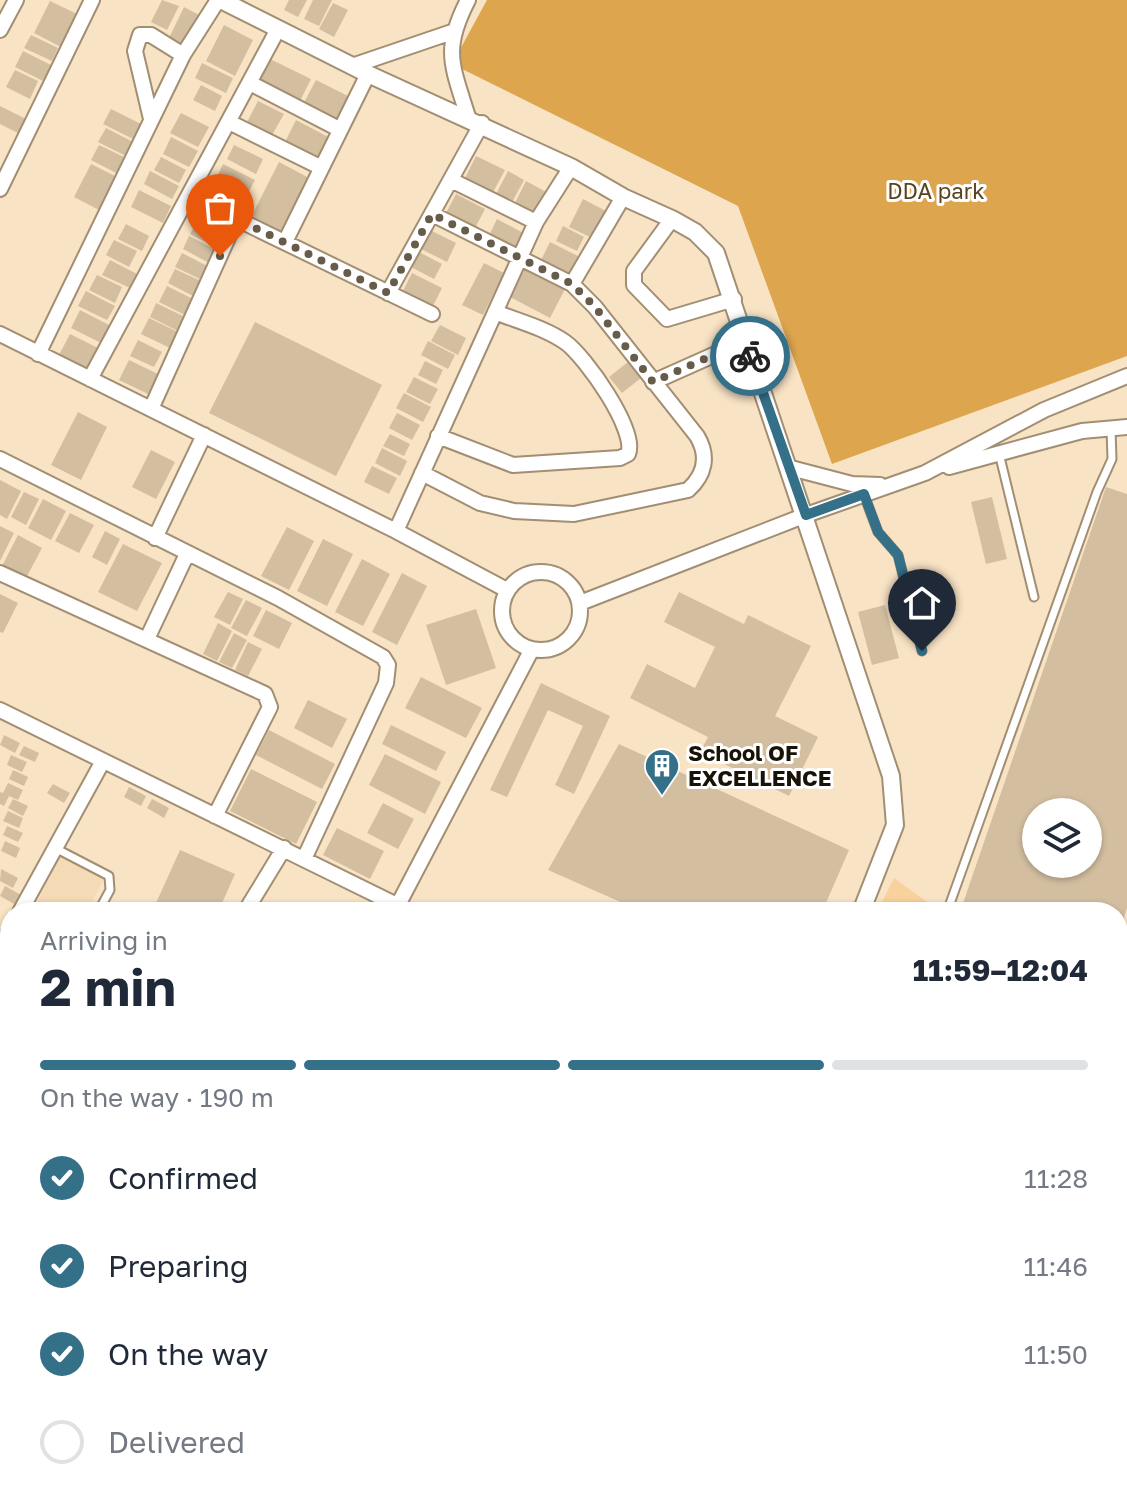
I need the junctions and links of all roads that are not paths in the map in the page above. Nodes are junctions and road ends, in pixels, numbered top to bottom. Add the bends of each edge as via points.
1 (16, 0) edge
2 (92, 0) edge
3 (220, 0) edge
4 (468, 0) edge
5 (278, 29) junction
6 (0, 30) edge
7 (452, 32) junction
8 (183, 55) junction
9 (360, 70) junction
10 (250, 83) junction
11 (151, 119) junction
12 (475, 120) junction
13 (229, 122) junction
14 (339, 129) junction
15 (320, 167) junction
16 (571, 167) junction
17 (451, 180) junction
18 (0, 189) edge
19 (623, 197) junction
20 (432, 214) junction
21 (672, 219) junction
22 (536, 222) junction
23 (285, 242) junction
24 (520, 258) junction
25 (572, 284) junction
26 (388, 293) junction
27 (734, 299) junction
28 (495, 312) junction
29 (432, 314) dead end
30 (0, 334) edge
31 (745, 341) junction
32 (38, 354) junction
33 (1127, 376) edge
34 (90, 379) junction
35 (653, 382) junction
36 (151, 409) junction
37 (1111, 427) junction
38 (1127, 427) edge
39 (204, 435) junction
40 (438, 436) junction
41 (999, 453) junction
42 (0, 459) edge
43 (787, 467) junction
44 (422, 473) junction
45 (925, 473) junction
46 (889, 485) junction
47 (864, 494) junction
48 (806, 515) junction
49 (396, 531) junction
50 (155, 538) junction
51 (187, 554) junction
52 (0, 573) edge
53 (507, 590) junction
54 (1034, 597) dead end
55 (580, 603) junction
56 (147, 639) junction
57 (532, 649) junction
58 (922, 651) dead end
59 (0, 710) edge
60 (103, 761) junction
61 (215, 816) junction
62 (55, 848) junction
63 (284, 848) junction
64 (304, 859) junction
65 (25, 902) edge
66 (103, 902) edge
67 (251, 902) edge
68 (393, 902) edge
69 (408, 902) edge
70 (865, 902) edge
71 (951, 902) edge

1 - 6 street
2 - 18 street
3 - 5 street
3 - 8 street
4 - 7 street
5 - 9 street
5 - 10 street
7 - 9 street
7 - 12 street via 455,75
8 - 11 street
8 - 11 street via 151,35 140,35 135,51
9 - 12 street
9 - 14 street
10 - 13 street
10 - 14 street
11 - 32 street
12 - 16 street
12 - 17 street
13 - 15 street
13 - 34 street
14 - 15 street
15 - 23 street
16 - 19 street
16 - 22 street
17 - 20 street
17 - 22 street
19 - 21 street
19 - 25 street
20 - 24 street
20 - 26 street
21 - 27 street via 716,253
21 - 27 street via 634,271 634,285 667,319
22 - 24 street
23 - 26 street
23 - 36 street via 245,223 234,226
24 - 25 street
24 - 28 street
25 - 35 street
26 - 29 street
27 - 31 street
28 - 40 street
28 - 40 street via 564,341 586,360 628,434 628,454 513,465
30 - 32 street
31 - 35 street
31 - 43 street
32 - 34 street
33 - 45 street via 1044,410
34 - 36 street
35 - 44 street via 703,446 701,473 688,490 574,514 514,511 480,503
36 - 39 street
37 - 38 street
37 - 41 street
37 - 71 lane via 1112,459
39 - 49 street
39 - 50 street
40 - 44 street
41 - 45 street
41 - 54 lane
42 - 50 street
43 - 46 street via 852,484
43 - 48 street
44 - 49 street
45 - 46 street
46 - 47 street
47 - 48 street
47 - 58 lane via 878,532 898,555
48 - 55 street
48 - 70 street via 896,803 888,848
49 - 53 street
50 - 51 street
51 - 56 street
51 - 64 street via 374,651 388,665 386,683
52 - 56 street
53 - 55 street via 522,576 546,572 568,582
53 - 57 street via 502,605 506,628
55 - 57 street via 578,626 564,643
56 - 61 street via 258,687 269,700
57 - 69 street
59 - 60 street
60 - 61 street
60 - 62 street
61 - 63 street
62 - 65 street
62 - 66 lane via 109,876
63 - 64 street
63 - 67 street
64 - 68 street

